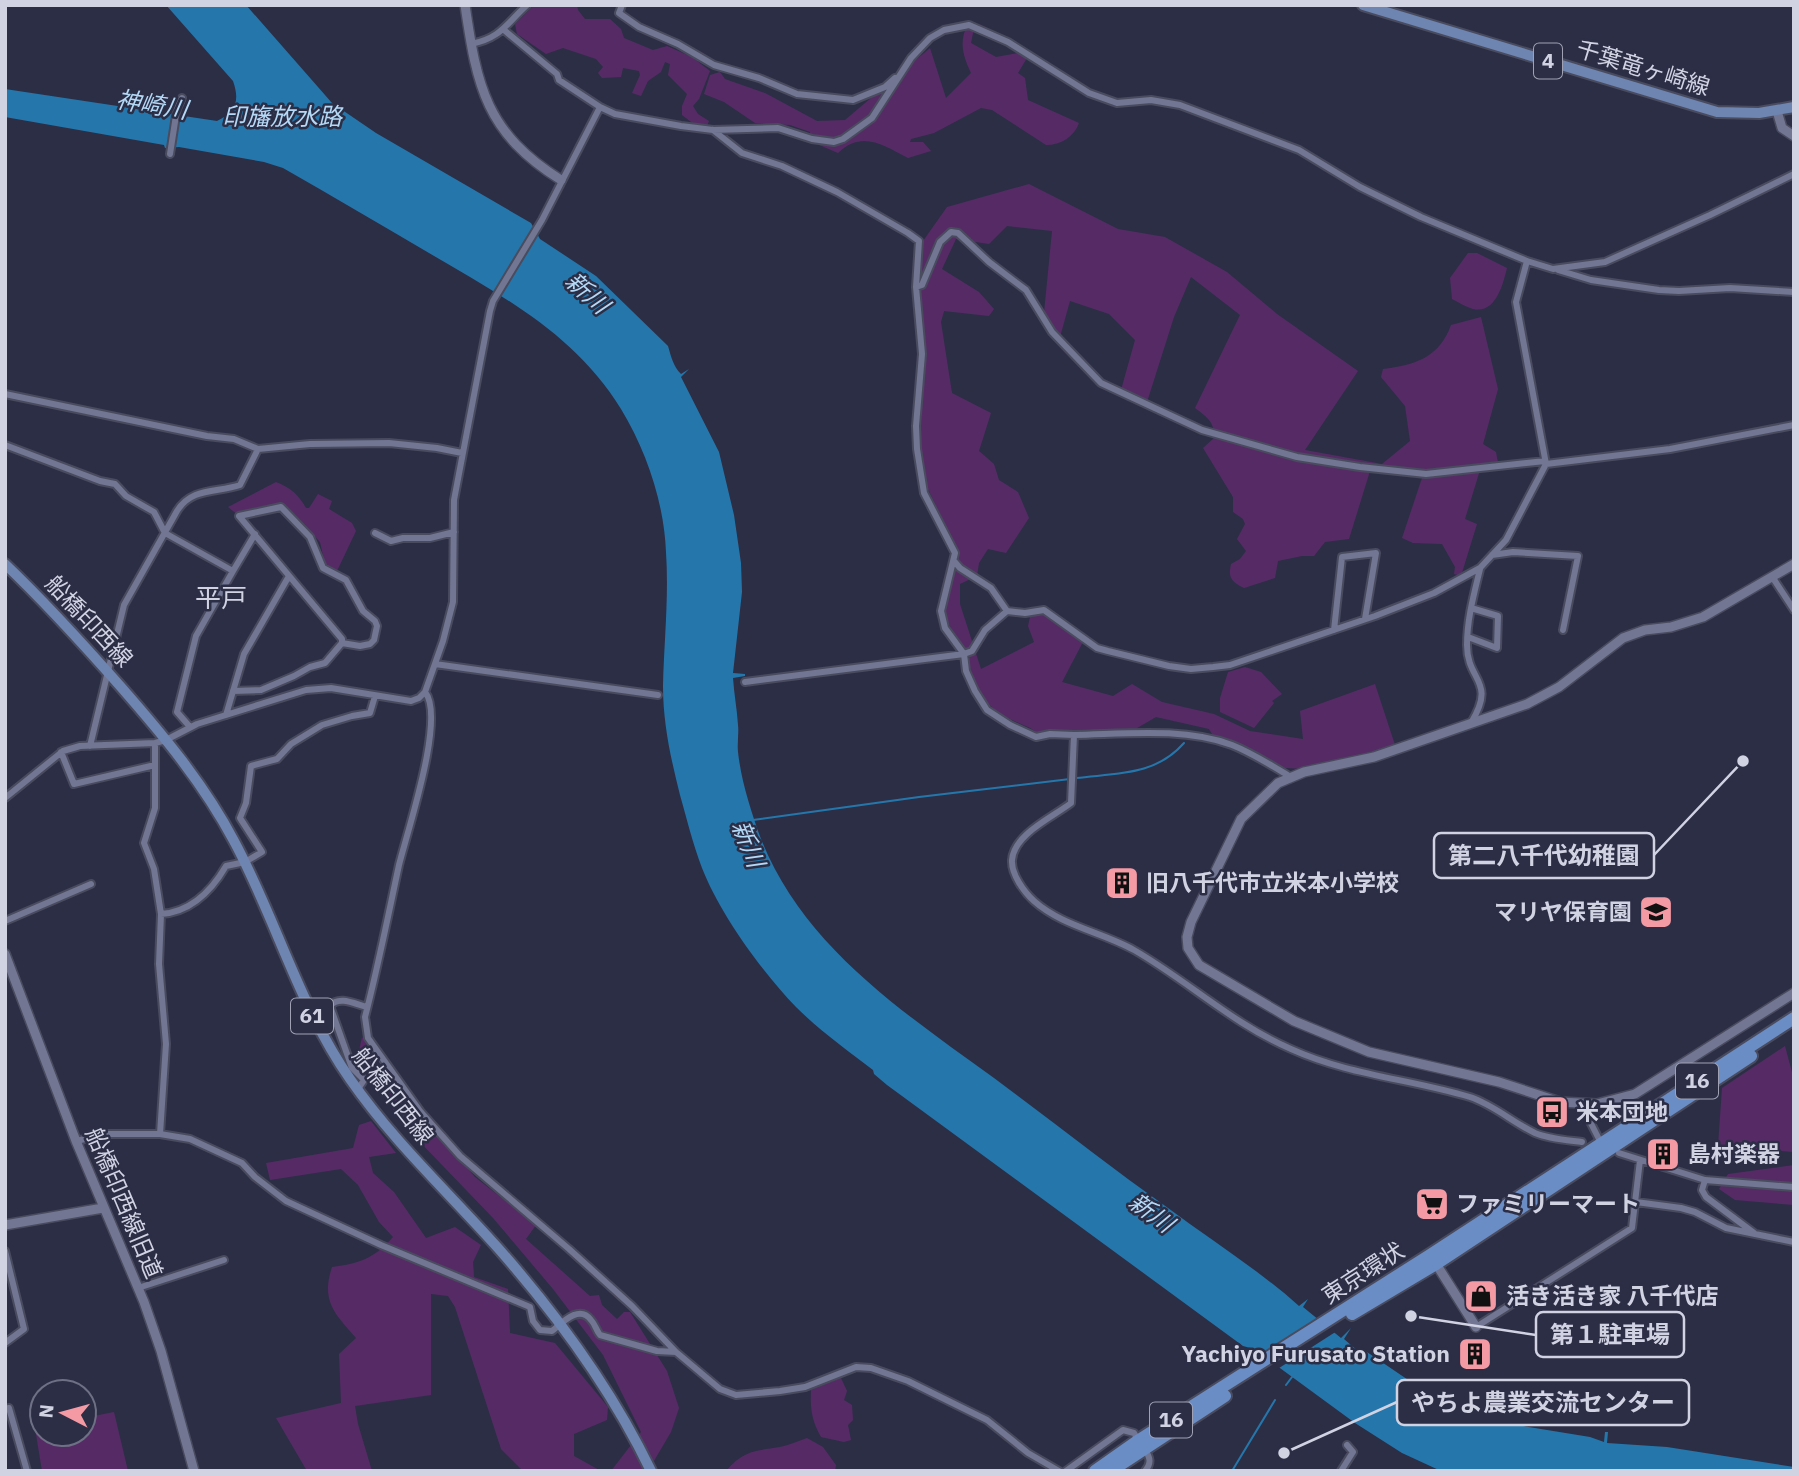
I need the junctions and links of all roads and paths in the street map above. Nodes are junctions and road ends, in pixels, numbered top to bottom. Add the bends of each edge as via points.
1 (465, 5) edge
2 (527, 5) edge
3 (622, 5) edge
4 (1363, 5) edge
5 (503, 30) junction
6 (471, 44) junction
7 (901, 73) junction
8 (182, 98) dead end
9 (600, 107) junction
10 (1794, 107) edge
11 (1777, 111) junction
12 (713, 130) junction
13 (1794, 136) edge
14 (170, 154) dead end
15 (1794, 174) edge
16 (561, 180) junction
17 (1527, 261) junction
18 (1553, 269) junction
19 (916, 287) junction
20 (1794, 292) edge
21 (5, 394) edge
22 (1794, 425) edge
23 (5, 445) edge
24 (258, 449) junction
25 (463, 453) junction
26 (1546, 463) junction
27 (454, 531) junction
28 (165, 533) junction
29 (375, 533) dead end
30 (255, 534) junction
31 (1492, 555) junction
32 (954, 561) junction
33 (5, 564) edge
34 (1794, 564) edge
35 (1480, 568) junction
36 (233, 571) junction
37 (289, 576) junction
38 (1773, 578) junction
39 (1471, 608) junction
40 (1793, 608) edge
41 (1007, 611) junction
42 (1365, 619) junction
43 (1334, 630) junction
44 (1563, 630) dead end
45 (1468, 637) junction
46 (342, 643) junction
47 (964, 654) junction
48 (435, 664) junction
49 (108, 673) junction
50 (745, 682) dead end
51 (233, 691) junction
52 (425, 692) junction
53 (658, 695) dead end
54 (375, 696) junction
55 (226, 715) junction
56 (1470, 724) junction
57 (190, 727) junction
58 (1074, 735) junction
59 (161, 741) junction
60 (90, 746) junction
61 (61, 752) junction
62 (155, 765) junction
63 (1289, 776) junction
64 (5, 798) edge
65 (245, 862) junction
66 (90, 884) dead end
67 (161, 914) junction
68 (5, 921) edge
69 (5, 954) edge
70 (7, 966) edge
71 (1794, 993) edge
72 (367, 1007) junction
73 (1794, 1018) edge
74 (1794, 1028) edge
75 (358, 1089) junction
76 (1581, 1104) junction
77 (160, 1134) junction
78 (76, 1141) junction
79 (1582, 1142) dead end
80 (1609, 1149) junction
81 (1640, 1160) junction
82 (1704, 1180) junction
83 (1794, 1187) edge
84 (1636, 1202) junction
85 (103, 1208) junction
86 (5, 1225) edge
87 (1759, 1236) junction
88 (1794, 1242) edge
89 (5, 1251) edge
90 (1433, 1259) junction
91 (224, 1260) dead end
92 (138, 1288) junction
93 (560, 1325) junction
94 (1476, 1327) joint
95 (5, 1343) edge
96 (676, 1352) junction
97 (5, 1409) edge
98 (1142, 1445) junction
99 (1347, 1445) dead end
100 (27, 1471) edge
101 (194, 1471) edge
102 (651, 1471) edge
103 (1059, 1471) edge
104 (1066, 1471) edge
105 (1095, 1471) edge
106 (1111, 1471) edge
107 (1145, 1471) edge
108 (1341, 1471) edge

1 - 6 street
2 - 5 street
3 - 7 street via 619,13 639,27 714,65 797,94 853,100 885,87
4 - 11 main road, 千葉竜ヶ崎線 / 4 via 1717,112
5 - 6 street via 487,41
5 - 9 street via 559,80
6 - 16 street via 480,86 497,121 524,152
7 - 12 street via 872,118 834,142 778,128
7 - 17 street via 930,38 969,25 1008,42 1088,93 1117,103 1152,100 1180,104 1299,150 1421,217
8 - 14 street
9 - 12 street via 644,120
9 - 16 street
10 - 11 main road, 千葉竜ヶ崎線 / 4
11 - 13 street via 1782,128
12 - 19 street via 742,153 821,184 915,238 920,248
15 - 18 street via 1605,261
16 - 25 street via 493,301
17 - 18 street
17 - 26 street via 1516,302
18 - 20 street via 1659,290
19 - 26 street via 922,285 945,235 958,233 1031,295 1052,332 1101,383 1202,430 1297,457 1426,474
19 - 32 street via 922,354 917,449 924,492 955,553
21 - 24 street via 234,439
22 - 26 street via 1670,449
23 - 28 street via 115,484 154,512
24 - 25 street via 388,443
24 - 28 street via 240,485 188,497
25 - 27 street via 454,500
26 - 31 street via 1506,540
27 - 29 street via 391,541
27 - 48 street via 453,602
28 - 36 street
28 - 49 street via 124,606
30 - 36 street
30 - 37 street
30 - 46 street via 239,516 281,507 310,537 324,568 349,584 377,626 370,644
31 - 35 street
31 - 44 street via 1578,556
32 - 41 street via 991,588
32 - 47 street via 941,611 945,628
33 - 49 main road, 船橋印西線 / 61
34 - 38 street
35 - 39 street
35 - 42 street via 1434,593
36 - 57 street via 196,636 177,712
37 - 46 street
37 - 51 street via 244,654
38 - 40 street
38 - 56 street via 1692,621 1623,638 1544,696
39 - 45 street
39 - 45 street via 1498,616 1497,648
41 - 43 street via 1044,610 1097,648 1191,668 1230,664
41 - 47 street via 985,630 972,651
42 - 43 street
42 - 43 street via 1376,553 1342,557
45 - 56 street via 1468,652 1483,694
46 - 51 street via 325,663 261,690
47 - 50 street
47 - 58 street via 965,671 987,710 1036,737
48 - 52 street
48 - 53 street
49 - 59 main road, 船橋印西線 / 61
49 - 60 street
51 - 55 street
52 - 54 street via 411,701
52 - 72 street via 431,703 425,764
54 - 55 street via 331,688 306,690
54 - 65 street via 370,713 322,725 291,744 277,759 251,766 240,818 262,852
55 - 57 street
56 - 63 street via 1364,760
57 - 59 street
58 - 63 street via 1146,733 1214,740 1253,754
58 - 79 street via 1071,803 1038,823 1016,848 1012,860 1019,881 1033,900 1062,919 1131,948 1247,1027 1288,1048 1344,1068 1470,1097 1535,1133
59 - 60 street
59 - 62 street
59 - 65 main road, 船橋印西線 / 61 via 212,802
60 - 61 street
61 - 62 street via 74,784
61 - 64 street
62 - 67 street via 155,808 144,843 154,869
63 - 76 street via 1241,819 1191,922 1188,948 1199,965 1294,1021 1369,1052
65 - 67 street via 226,866 203,897
65 - 75 main road, 船橋印西線 / 61 via 309,1010
66 - 68 street
67 - 77 street via 159,964 166,1044
69 - 70 street, 船橋印西線旧道
70 - 78 street, 船橋印西線旧道
71 - 76 street via 1635,1094 1606,1103
72 - 75 street via 338,1000 330,1006 352,1068 364,1080
72 - 96 street via 368,1038 420,1111 460,1156 604,1280
73 - 80 highway, 東京環状 / 16
74 - 80 highway, 東京環状 / 16
75 - 93 main road, 船橋印西線 / 61
76 - 80 street
77 - 78 street via 107,1134
77 - 93 street via 190,1139 231,1156 286,1201 530,1307 540,1330 552,1331
78 - 85 street, 船橋印西線旧道
80 - 81 street
80 - 90 highway, 東京環状 / 16
81 - 82 street
81 - 84 street
82 - 83 street
82 - 87 street via 1706,1197
84 - 87 street via 1695,1212 1726,1228
84 - 94 street via 1632,1228
85 - 86 street
85 - 92 street, 船橋印西線旧道
87 - 88 street
89 - 95 street via 23,1329
90 - 94 street
90 - 98 highway, 東京環状 / 16
91 - 92 street
92 - 101 street, 船橋印西線旧道 via 161,1351
93 - 96 street via 583,1314 600,1335
93 - 102 main road, 船橋印西線 / 61 via 613,1400
96 - 103 street via 720,1389 736,1395 805,1387 856,1367 879,1370 987,1420
97 - 100 street via 9,1408
98 - 104 street via 1134,1433 1123,1430
98 - 105 highway, 東京環状 / 16
98 - 106 highway, 東京環状 / 16
98 - 107 street via 1150,1459
99 - 108 street via 1353,1451

